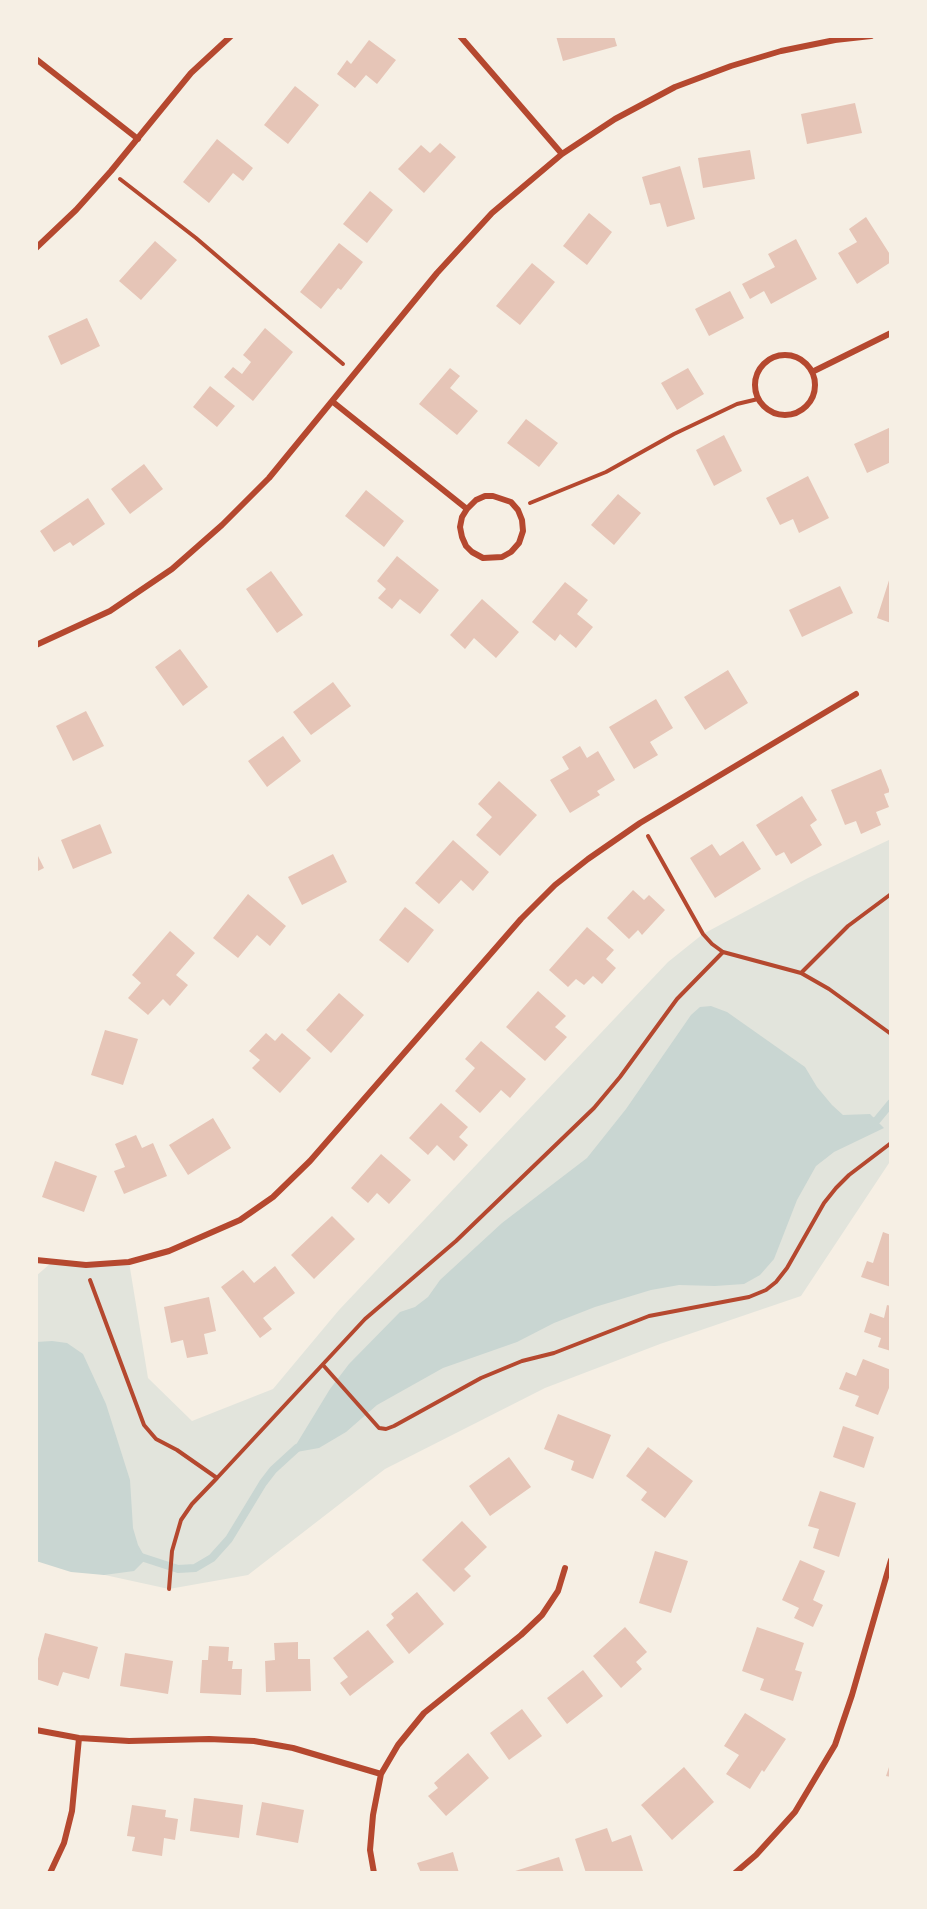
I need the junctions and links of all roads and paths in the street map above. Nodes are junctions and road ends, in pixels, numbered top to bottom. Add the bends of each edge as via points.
1 (231, 36) edge
2 (460, 36) edge
3 (871, 36) edge
4 (36, 59) edge
5 (138, 139) junction
6 (562, 154) junction
7 (111, 171) junction
8 (36, 248) edge
9 (891, 333) edge
10 (812, 372) junction
11 (355, 374) junction
12 (758, 399) junction
13 (333, 402) junction
14 (467, 508) junction
15 (518, 510) junction
16 (36, 645) edge
17 (856, 694) dead end
18 (640, 823) junction
19 (891, 894) edge
20 (723, 952) junction
21 (801, 973) junction
22 (891, 1034) edge
23 (891, 1143) edge
24 (36, 1260) edge
25 (86, 1265) junction
26 (323, 1365) junction
27 (217, 1478) junction
28 (891, 1560) edge
29 (565, 1568) dead end
30 (169, 1589) dead end
31 (36, 1730) edge
32 (79, 1738) junction
33 (381, 1774) junction
34 (50, 1873) edge
35 (374, 1873) edge
36 (735, 1873) edge

1 - 5 street via 191,73
2 - 6 street
3 - 6 street via 781,51 675,87 615,119
4 - 5 street
5 - 7 street
6 - 11 street via 492,213 437,273
7 - 8 street
7 - 11 path
9 - 10 street
10 - 12 street via 815,387 802,410 773,413
10 - 12 street via 797,357 771,358 758,372
11 - 13 street
12 - 15 path via 737,404 606,472
13 - 14 street
13 - 16 street via 269,478 172,569 110,611
14 - 15 street via 476,500 493,496 511,502
14 - 15 street via 460,527 466,546 483,558 493,559 511,552 519,543 523,531
17 - 18 street
18 - 20 path via 703,934
18 - 25 street via 563,879 521,919 310,1161 273,1197 240,1220 169,1251 129,1262
19 - 21 path via 848,926
20 - 21 path
20 - 26 path via 677,999 594,1108 456,1241 365,1319
21 - 22 path
23 - 26 path via 836,1188 776,1282 749,1297 649,1316 554,1353 522,1361 480,1378 386,1429 374,1423
24 - 25 street
25 - 27 path via 144,1425 156,1439
26 - 27 path
27 - 30 path via 182,1520 172,1551
28 - 36 street via 835,1745 795,1812
29 - 33 street via 558,1591 542,1615 424,1713
31 - 32 street
32 - 33 street via 254,1741 293,1748
32 - 34 street via 72,1811
33 - 35 street via 370,1850

